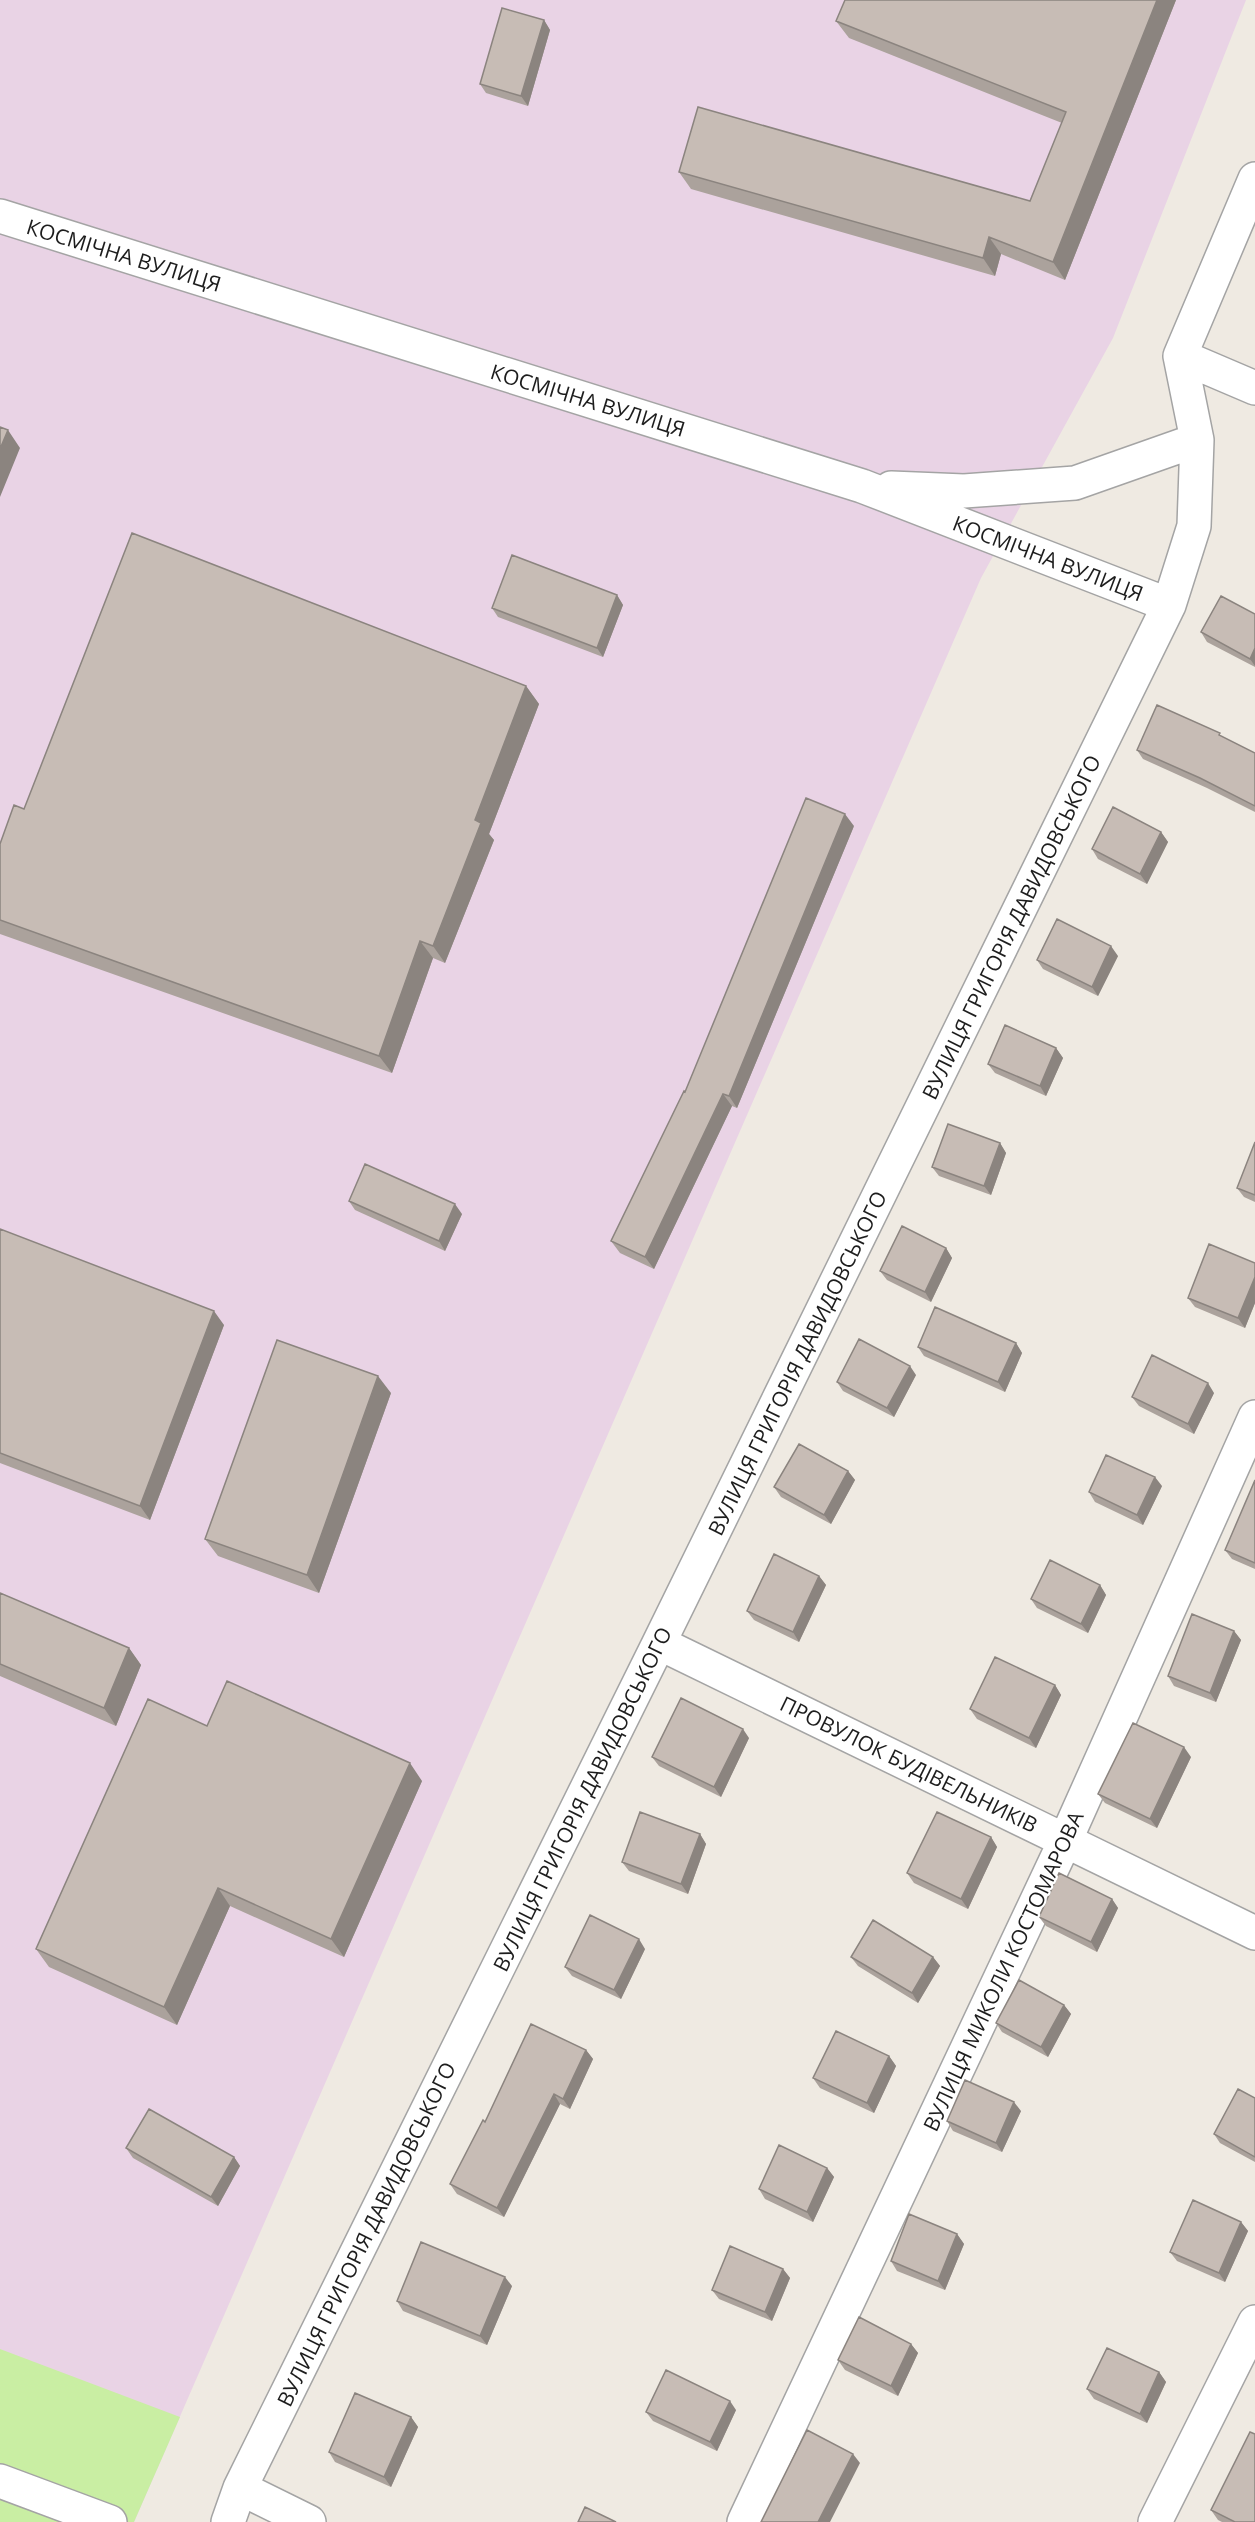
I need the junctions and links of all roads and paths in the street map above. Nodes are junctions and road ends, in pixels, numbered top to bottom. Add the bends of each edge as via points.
1 (1255, 179) edge
2 (0, 216) edge
3 (1180, 356) junction
4 (1255, 388) edge
5 (1197, 440) junction
6 (862, 486) junction
7 (1169, 605) junction
8 (1255, 1417) edge
9 (659, 1643) junction
10 (1065, 1840) junction
11 (1255, 1933) edge
12 (1255, 2322) edge
13 (0, 2481) edge
14 (240, 2488) junction
15 (110, 2522) edge
16 (228, 2522) edge
17 (309, 2522) edge
18 (744, 2522) edge
19 (1155, 2522) edge

1 - 3 street
2 - 6 street, КОСМІЧНА ВУЛИЦЯ
3 - 4 street
3 - 5 street, ВУЛИЦЯ ГРИГОРІЯ ДАВИДОВСЬКОГО
5 - 6 street via 1075,483 964,491
5 - 7 street, ВУЛИЦЯ ГРИГОРІЯ ДАВИДОВСЬКОГО via 1194,526
6 - 7 street, КОСМІЧНА ВУЛИЦЯ
7 - 9 street, ВУЛИЦЯ ГРИГОРІЯ ДАВИДОВСЬКОГО
8 - 10 street, ВУЛИЦЯ МИКОЛИ КОСТОМАРОВА
9 - 10 street, ПРОВУЛОК БУДІВЕЛЬНИКІВ
9 - 14 street, ВУЛИЦЯ ГРИГОРІЯ ДАВИДОВСЬКОГО
10 - 11 street, ПРОВУЛОК БУДІВЕЛЬНИКІВ
10 - 18 street, ВУЛИЦЯ МИКОЛИ КОСТОМАРОВА
12 - 19 street
13 - 15 street
14 - 16 street, ВУЛИЦЯ ГРИГОРІЯ ДАВИДОВСЬКОГО
14 - 17 street

